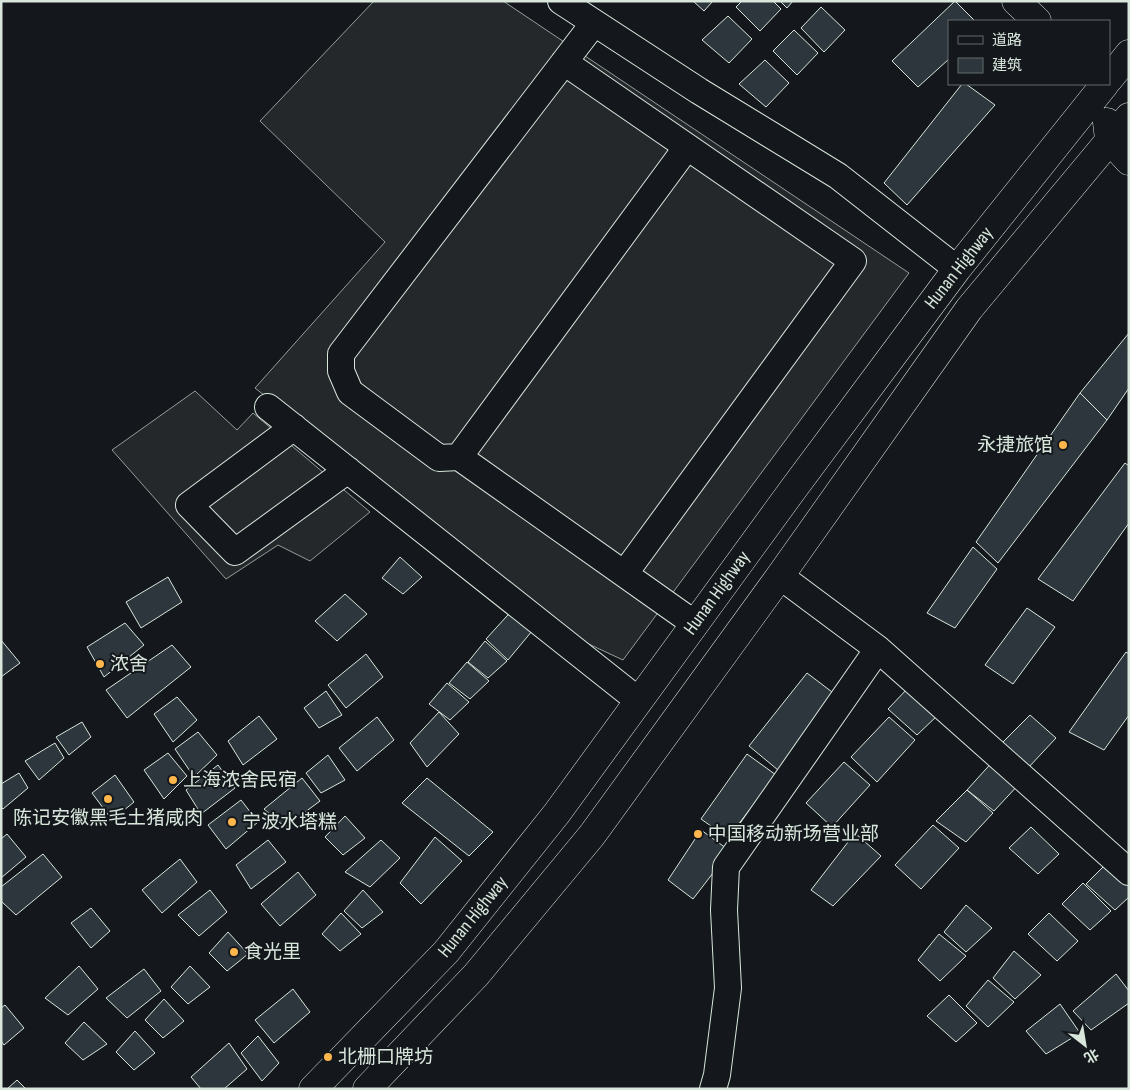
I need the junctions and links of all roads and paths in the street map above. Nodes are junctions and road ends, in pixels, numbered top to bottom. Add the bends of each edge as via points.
1 (561, 1) edge
2 (1016, 1) edge
3 (1036, 20) edge
4 (594, 23) junction
5 (1129, 54) edge
6 (564, 62) junction
7 (1110, 84) edge
8 (1109, 85) edge
9 (1110, 85) edge
10 (1129, 117) edge
11 (1109, 139) junction
12 (687, 147) junction
13 (1129, 161) edge
14 (957, 269) junction
15 (268, 407) dead end
16 (294, 428) junction
17 (460, 457) junction
18 (348, 470) junction
19 (624, 573) junction
20 (780, 576) junction
21 (695, 624) junction
22 (878, 649) junction
23 (639, 701) junction
24 (1129, 872) edge
25 (313, 1089) edge
26 (367, 1089) edge
27 (712, 1089) edge

1 - 4 street
2 - 3 main road
4 - 6 street
4 - 14 street via 838,176
5 - 7 main road, Hunan Highway
6 - 12 street
6 - 17 street via 341,354 341,371 350,392 439,458
8 - 14 main road, Hunan Highway
9 - 11 main road
10 - 11 main road, Hunan Highway
11 - 13 main road
11 - 20 main road, Hunan Highway via 969,310
12 - 17 street
12 - 19 street via 853,261
14 - 21 main road, Hunan Highway
15 - 16 street
16 - 18 street
16 - 18 street via 189,505 235,552
17 - 19 street
18 - 23 street
19 - 21 street
20 - 22 street
20 - 26 main road, Hunan Highway via 592,835 476,976
21 - 23 main road, Hunan Highway
22 - 24 street
22 - 27 street via 726,868 724,910 728,988 718,1075
23 - 25 main road, Hunan Highway via 557,813 446,952

